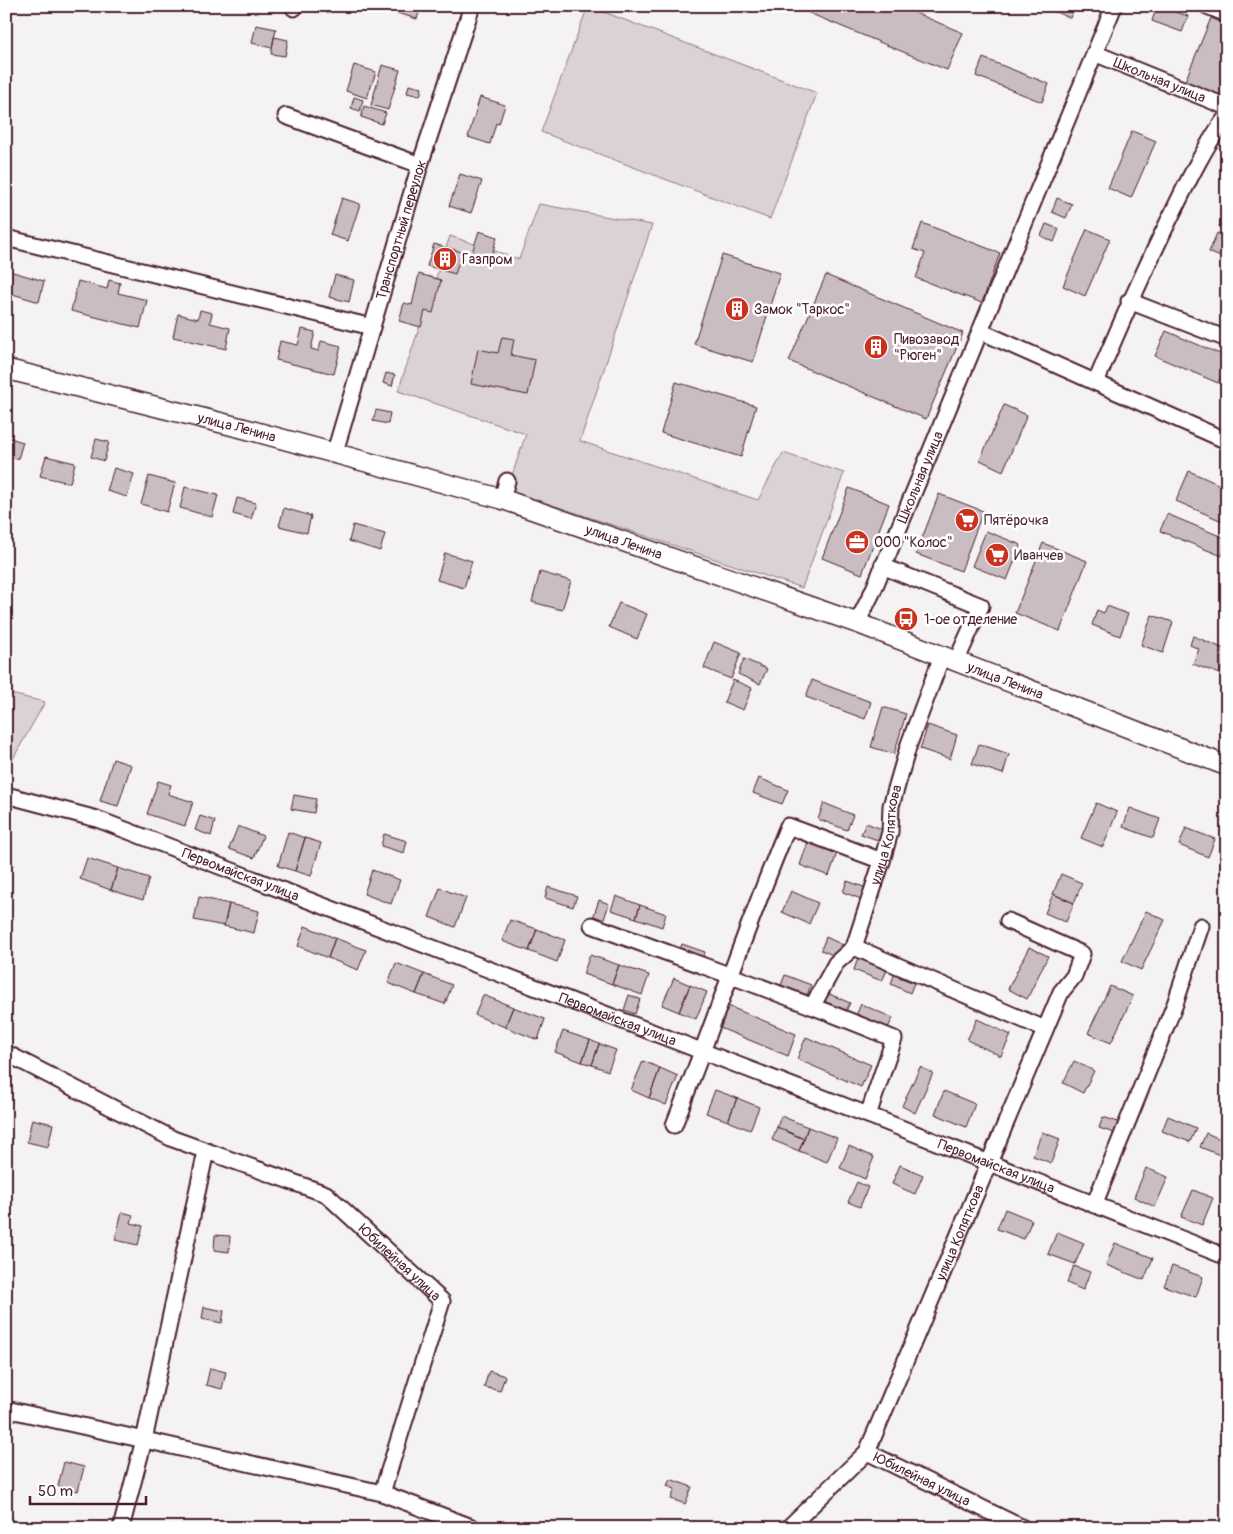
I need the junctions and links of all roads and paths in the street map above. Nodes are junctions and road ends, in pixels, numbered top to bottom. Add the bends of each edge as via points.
1 (472, 6) edge
2 (1114, 6) edge
3 (1207, 6) edge
4 (1227, 14) edge
5 (1094, 53) junction
6 (1227, 107) edge
7 (286, 116) dead end
8 (1227, 116) edge
9 (420, 165) junction
10 (6, 238) edge
11 (1130, 301) junction
12 (372, 327) junction
13 (980, 331) junction
14 (1227, 339) edge
15 (6, 369) edge
16 (1096, 382) junction
17 (1227, 441) edge
18 (334, 455) junction
19 (507, 481) dead end
20 (502, 499) junction
21 (882, 566) junction
22 (857, 624) junction
23 (949, 659) junction
24 (1227, 766) edge
25 (6, 795) edge
26 (882, 861) junction
27 (1008, 921) dead end
28 (592, 925) dead end
29 (1202, 926) dead end
30 (854, 947) junction
31 (731, 978) junction
32 (813, 1005) junction
33 (1045, 1030) junction
34 (703, 1052) junction
35 (6, 1053) edge
36 (868, 1115) junction
37 (674, 1125) dead end
38 (206, 1151) junction
39 (990, 1163) junction
40 (1094, 1206) junction
41 (1227, 1257) edge
42 (6, 1409) edge
43 (144, 1440) junction
44 (867, 1452) junction
45 (382, 1492) junction
46 (121, 1528) edge
47 (474, 1528) edge
48 (788, 1528) edge
49 (1023, 1528) edge

1 - 9 street, Транспортный переулок
2 - 5 street, Школьная улица
3 - 4 street
5 - 6 street, Школьная улица
5 - 13 street, Школьная улица
7 - 9 street
8 - 11 street via 1211,139
9 - 12 street, Транспортный переулок
10 - 12 street
11 - 14 street
11 - 16 street
12 - 18 street, Транспортный переулок
13 - 16 street
13 - 21 street, Школьная улица
15 - 18 main road, улица Ленина via 242,428
16 - 17 street
18 - 20 main road, улица Ленина
19 - 20 street
20 - 22 main road, улица Ленина
21 - 22 street, Школьная улица
21 - 23 street, улица Копяткова via 981,606
22 - 23 main road, улица Ленина
23 - 24 main road, улица Ленина
23 - 26 street, улица Копяткова via 909,744 891,806 890,832
25 - 34 street, Первомайская улица via 96,819
26 - 30 street, улица Копяткова
26 - 31 street via 788,826 753,912
27 - 33 street, улица Копяткова via 1082,954
28 - 31 street
29 - 40 street via 1175,1004
30 - 32 street via 836,962
30 - 33 street
31 - 32 street
31 - 34 street
32 - 36 street via 894,1039
33 - 39 street, улица Копяткова
34 - 36 street, Первомайская улица
34 - 37 street
35 - 38 street, Юбилейная улица via 173,1140
36 - 39 street, Первомайская улица
38 - 43 street
38 - 45 street, Юбилейная улица via 326,1194 442,1301
39 - 40 street, Первомайская улица
39 - 44 street, улица Копяткова
40 - 41 street, Первомайская улица
42 - 43 street
43 - 45 street
43 - 46 street
44 - 48 street, Юбилейная улица
44 - 49 street, Юбилейная улица
45 - 47 street

